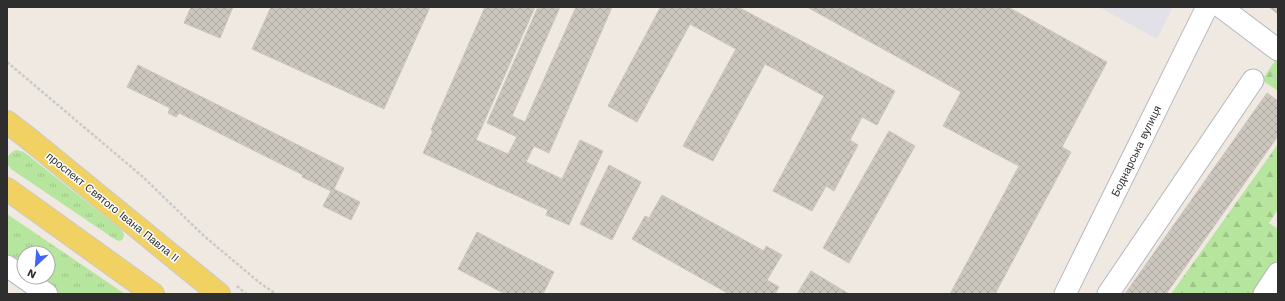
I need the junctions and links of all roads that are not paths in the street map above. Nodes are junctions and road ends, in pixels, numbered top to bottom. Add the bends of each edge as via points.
1 (1207, 7) edge
2 (1221, 7) edge
3 (1278, 50) edge
4 (1253, 80) dead end
5 (7, 122) edge
6 (28, 138) junction
7 (7, 142) edge
8 (7, 175) edge
9 (7, 189) edge
10 (105, 260) junction
11 (7, 266) edge
12 (1278, 273) edge
13 (199, 285) edge
14 (47, 294) edge
15 (153, 294) edge
16 (219, 294) edge
17 (1065, 294) edge
18 (1108, 294) edge
19 (1264, 294) edge

1 - 17 street, Боднарська вулиця
2 - 3 street
4 - 18 street
5 - 6 main road, проспект Святого Івана Павла II
6 - 7 main road via 20,137
6 - 13 main road, проспект Святого Івана Павла II
8 - 10 main road via 76,221
9 - 10 main road
10 - 15 main road
11 - 14 street
12 - 19 street
13 - 16 main road, проспект Святого Івана Павла II

